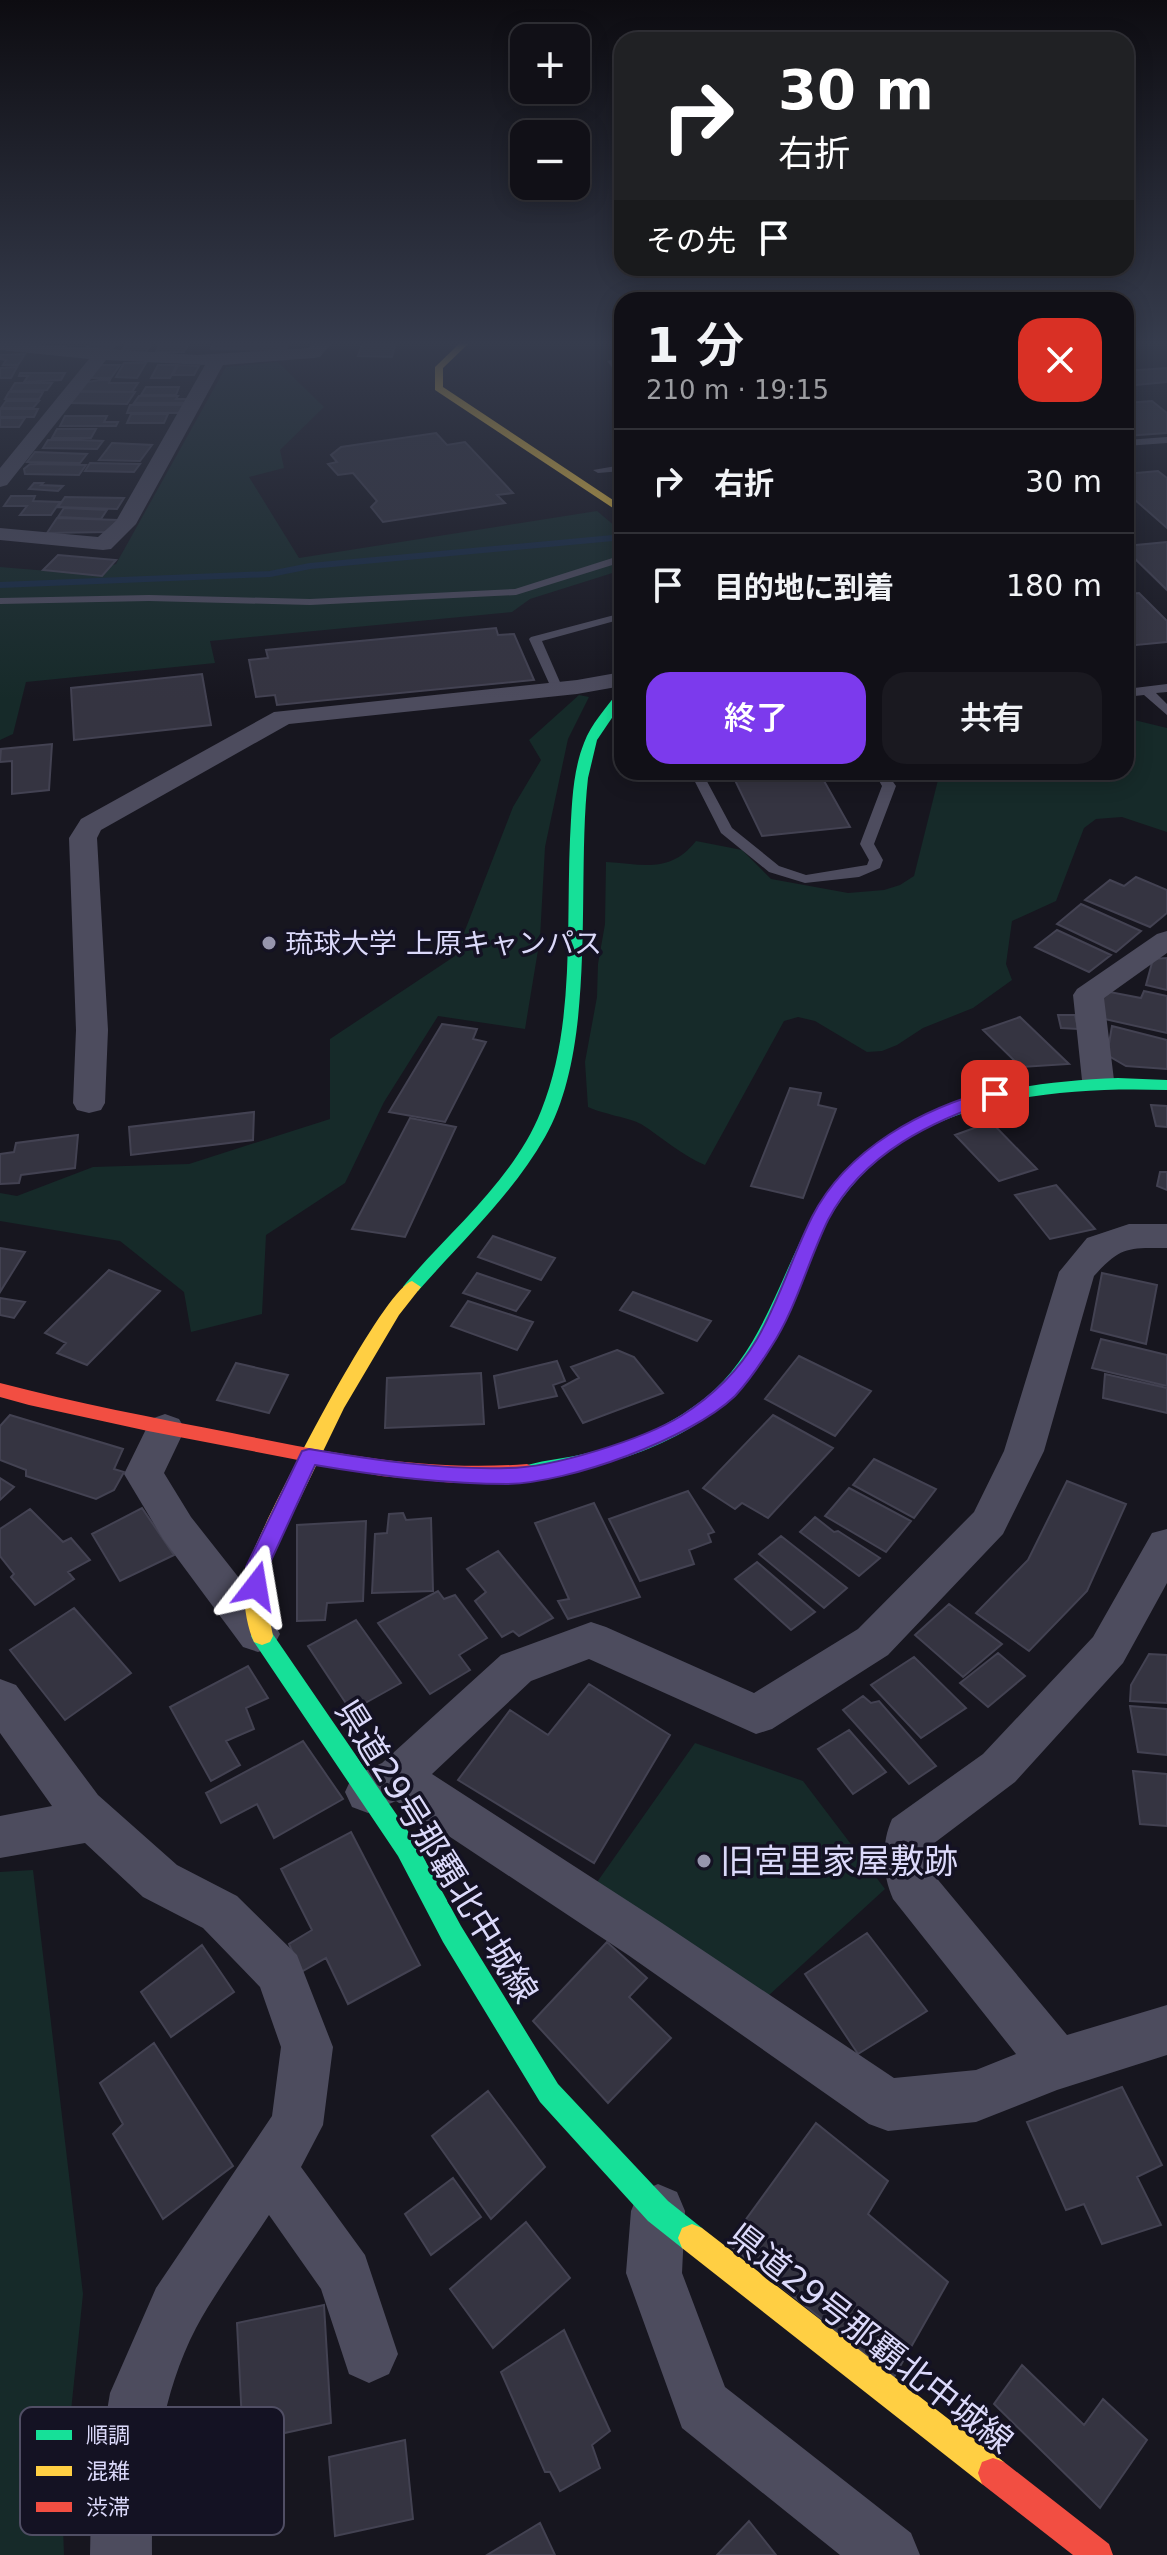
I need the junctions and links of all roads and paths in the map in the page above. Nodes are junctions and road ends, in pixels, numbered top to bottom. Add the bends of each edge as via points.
1 (16, 461) edge
2 (160, 461) edge
3 (548, 461) edge
4 (614, 469) edge
5 (598, 470) dead end
6 (0, 481) edge
7 (614, 506) edge
8 (0, 534) edge
9 (614, 561) edge
10 (0, 601) edge
11 (614, 618) edge
12 (614, 680) edge
13 (1167, 688) edge
14 (557, 689) junction
15 (1147, 691) junction
16 (1134, 692) edge
17 (614, 707) edge
18 (1167, 711) edge
19 (700, 780) edge
20 (885, 780) edge
21 (1167, 940) edge
22 (1098, 1080) junction
23 (1167, 1085) edge
24 (89, 1103) dead end
25 (1167, 1236) edge
26 (0, 1390) edge
27 (165, 1429) junction
28 (309, 1457) junction
29 (1167, 1545) edge
30 (262, 1639) junction
31 (0, 1698) edge
32 (383, 1785) junction
33 (93, 1820) junction
34 (0, 1837) edge
35 (1167, 2030) edge
36 (1057, 2064) junction
37 (269, 2168) junction
38 (658, 2211) junction
39 (369, 2354) dead end
40 (137, 2407) edge
41 (889, 2555) edge
42 (1098, 2555) edge

1 - 6 street
2 - 8 street via 125,524 103,544
3 - 7 main road
4 - 5 lane
9 - 10 lane via 516,592 310,602
11 - 14 lane via 535,639
12 - 14 street
13 - 15 lane
14 - 24 street via 283,717 91,825 83,838 92,1030
15 - 16 lane
15 - 18 lane
17 - 28 main road, 県道29号那覇北中城線 via 591,740 580,791 568,1021 549,1112 510,1180 393,1310
19 - 20 lane via 726,830 774,869 805,879 873,868 876,860 867,844 889,786
21 - 22 street via 1088,995
22 - 23 main road
22 - 28 main road via 995,1094 899,1134 856,1171 822,1216 765,1342 729,1390 686,1422 593,1461 511,1476 407,1472
25 - 32 street via 1129,1236 1100,1247 1077,1272 1024,1451 989,1523 873,1642 756,1715 591,1640 516,1668
26 - 27 main road
27 - 28 main road
27 - 30 street via 144,1474 177,1528
28 - 30 main road, 県道29号那覇北中城線 via 257,1567
29 - 36 street via 1108,1650 999,1768 909,1834 910,1883
30 - 32 main road, 県道29号那覇北中城線
31 - 33 street
32 - 36 street via 645,1939 888,2105 976,2096
32 - 38 main road, 県道29号那覇北中城線 via 406,1848 452,1934 549,2093
33 - 34 street
33 - 37 street via 160,1881 220,1912 279,1972 307,2047 297,2125
35 - 36 street
37 - 39 street via 345,2275
37 - 40 street via 176,2308
38 - 41 street via 654,2273 703,2407
38 - 42 main road, 県道29号那覇北中城線

